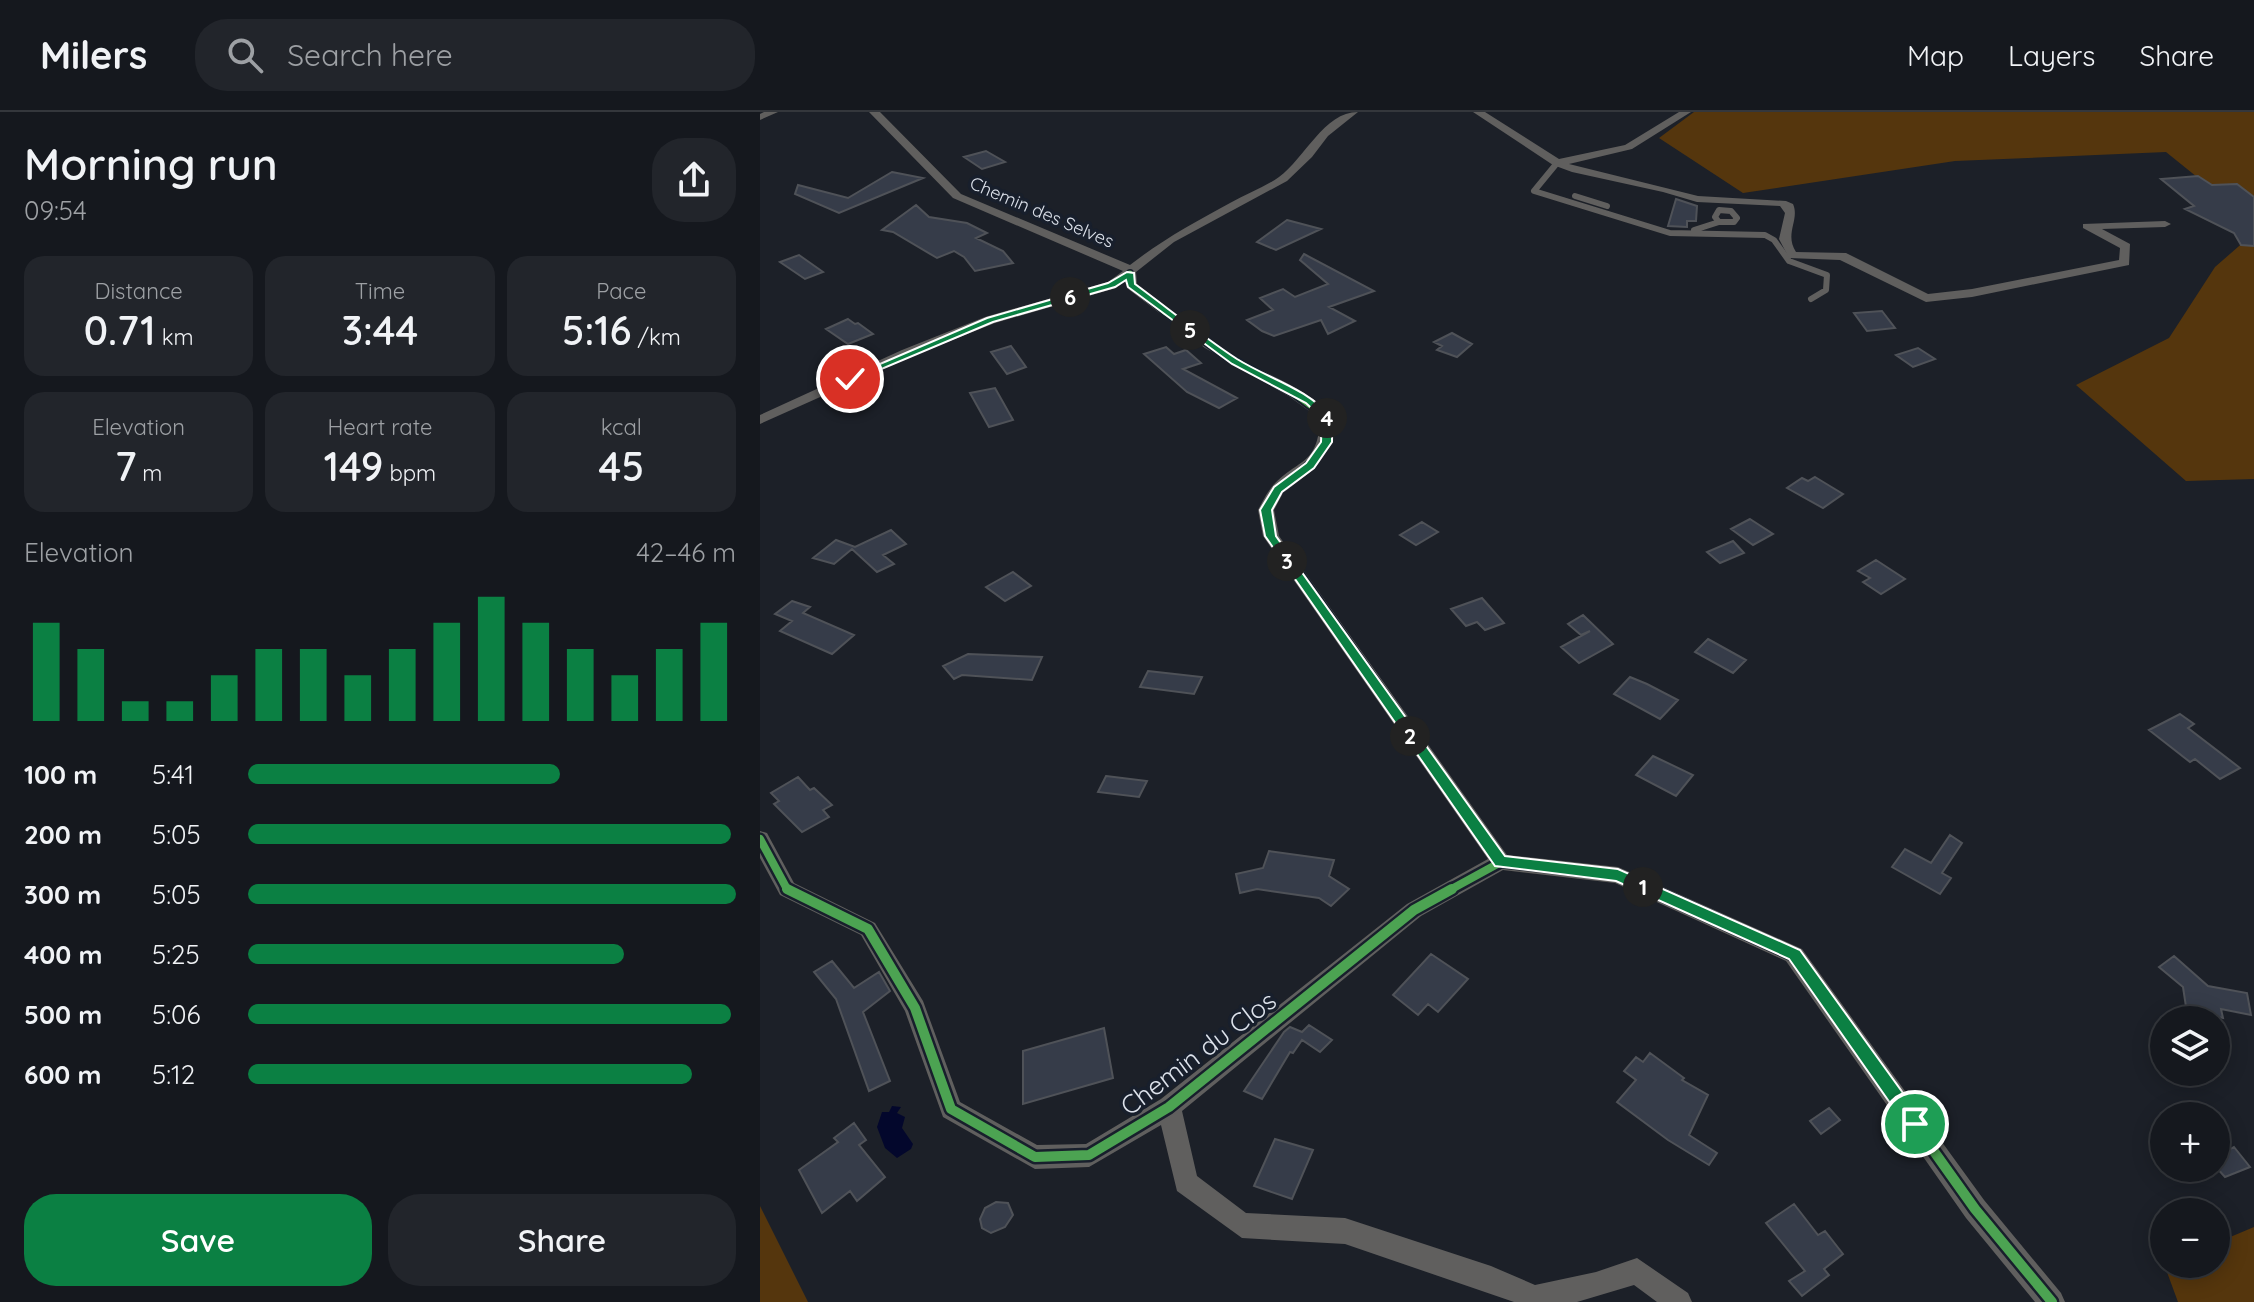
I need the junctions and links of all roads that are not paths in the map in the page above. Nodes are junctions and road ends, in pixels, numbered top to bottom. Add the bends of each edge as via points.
1 (773, 112) edge
2 (874, 112) edge
3 (1353, 112) edge
4 (1478, 112) edge
5 (1686, 112) edge
6 (760, 117) edge
7 (1557, 163) junction
8 (1538, 185) junction
9 (1719, 222) dead end
10 (2165, 224) dead end
11 (1130, 273) junction
12 (1811, 299) dead end
13 (760, 420) edge
14 (760, 839) edge
15 (1501, 862) junction
16 (1169, 1107) junction
17 (1679, 1302) edge
18 (2052, 1302) edge

1 - 6 street
2 - 11 street, Chemin des Selves via 957,196 1110,259
3 - 11 street via 1324,134 1283,179 1152,251
4 - 7 street
5 - 7 street via 1628,147
7 - 8 lane
7 - 10 street via 1697,199 1782,203 1791,213 1783,238 1793,255 1842,256 1926,298 2125,262 2126,246 2087,226
8 - 9 lane via 1672,228 1705,229
8 - 12 lane via 1534,191 1670,233 1765,235 1789,261 1827,275 1826,290
11 - 13 street via 1112,285 990,320
11 - 15 street via 1131,285 1196,334 1310,401 1327,418 1326,442 1310,465 1277,490 1266,510 1271,536
14 - 16 street, Chemin du Clos via 787,889 868,929 915,1008 951,1109 1035,1157 1089,1155
15 - 16 street, Chemin du Clos via 1414,910
15 - 18 street via 1618,875 1794,955 1975,1209
16 - 17 street, Chemin du Clos via 1186,1183 1242,1225 1345,1231 1535,1298 1637,1271

